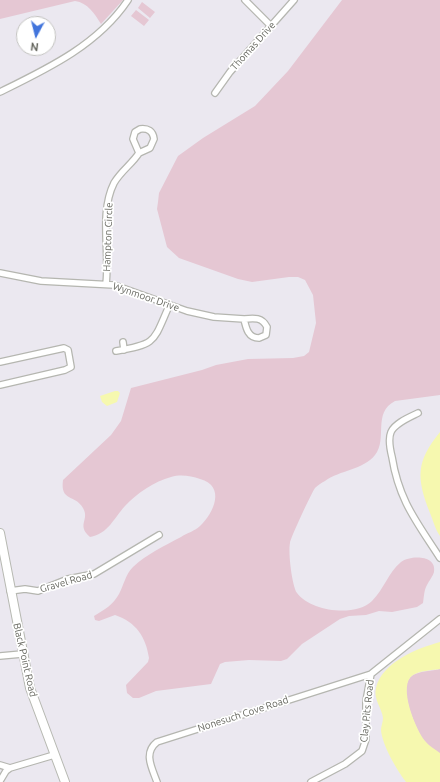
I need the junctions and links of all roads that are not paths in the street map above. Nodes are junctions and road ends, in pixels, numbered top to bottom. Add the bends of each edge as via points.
1 (128, 0) edge
2 (245, 0) edge
3 (294, 0) edge
4 (271, 26) junction
5 (0, 92) edge
6 (215, 93) dead end
7 (139, 152) junction
8 (0, 273) edge
9 (106, 284) junction
10 (169, 306) junction
11 (244, 319) junction
12 (122, 342) dead end
13 (124, 350) junction
14 (116, 351) dead end
15 (0, 362) edge
16 (0, 385) edge
17 (418, 413) dead end
18 (0, 533) edge
19 (159, 535) dead end
20 (440, 558) edge
21 (3, 571) edge
22 (10, 591) junction
23 (440, 619) edge
24 (22, 654) junction
25 (0, 656) edge
26 (371, 674) junction
27 (54, 755) junction
28 (0, 765) edge
29 (10, 768) junction
30 (0, 781) edge
31 (65, 782) edge
32 (157, 782) edge
33 (311, 782) edge

1 - 5 street via 104,28 69,55
2 - 4 street
3 - 4 street, Thomas Drive
4 - 6 street, Thomas Drive
7 - 7 street, Hampton Circle via 150,148 154,141 153,134 146,129 137,131 133,137
7 - 9 street, Hampton Circle via 120,174 110,195 107,215
8 - 9 street, Wynmoor Drive via 41,281
9 - 10 street, Wynmoor Drive via 131,290
10 - 11 street, Wynmoor Drive via 205,316
10 - 13 street via 159,330 150,342
11 - 11 street, Wynmoor Drive via 246,330 252,337 266,335 267,327 262,321 255,318
12 - 13 street
13 - 14 street
15 - 16 street via 64,348 68,350 71,361 71,367 65,370
17 - 20 street via 393,429 390,436 394,475 403,499
18 - 21 main road, Black Point Road
19 - 22 street, Gravel Road via 94,574 38,591
21 - 22 main road, Black Point Road
22 - 24 main road, Black Point Road
23 - 26 street, Clay Pits Road
24 - 25 street
24 - 27 main road, Black Point Road via 36,707
26 - 32 street, Nonesuch Cove Road via 157,742 149,754
26 - 33 street, Clay Pits Road via 366,701 366,739 362,751 345,764
27 - 29 street
27 - 31 main road, Black Point Road
28 - 29 street
29 - 30 street

